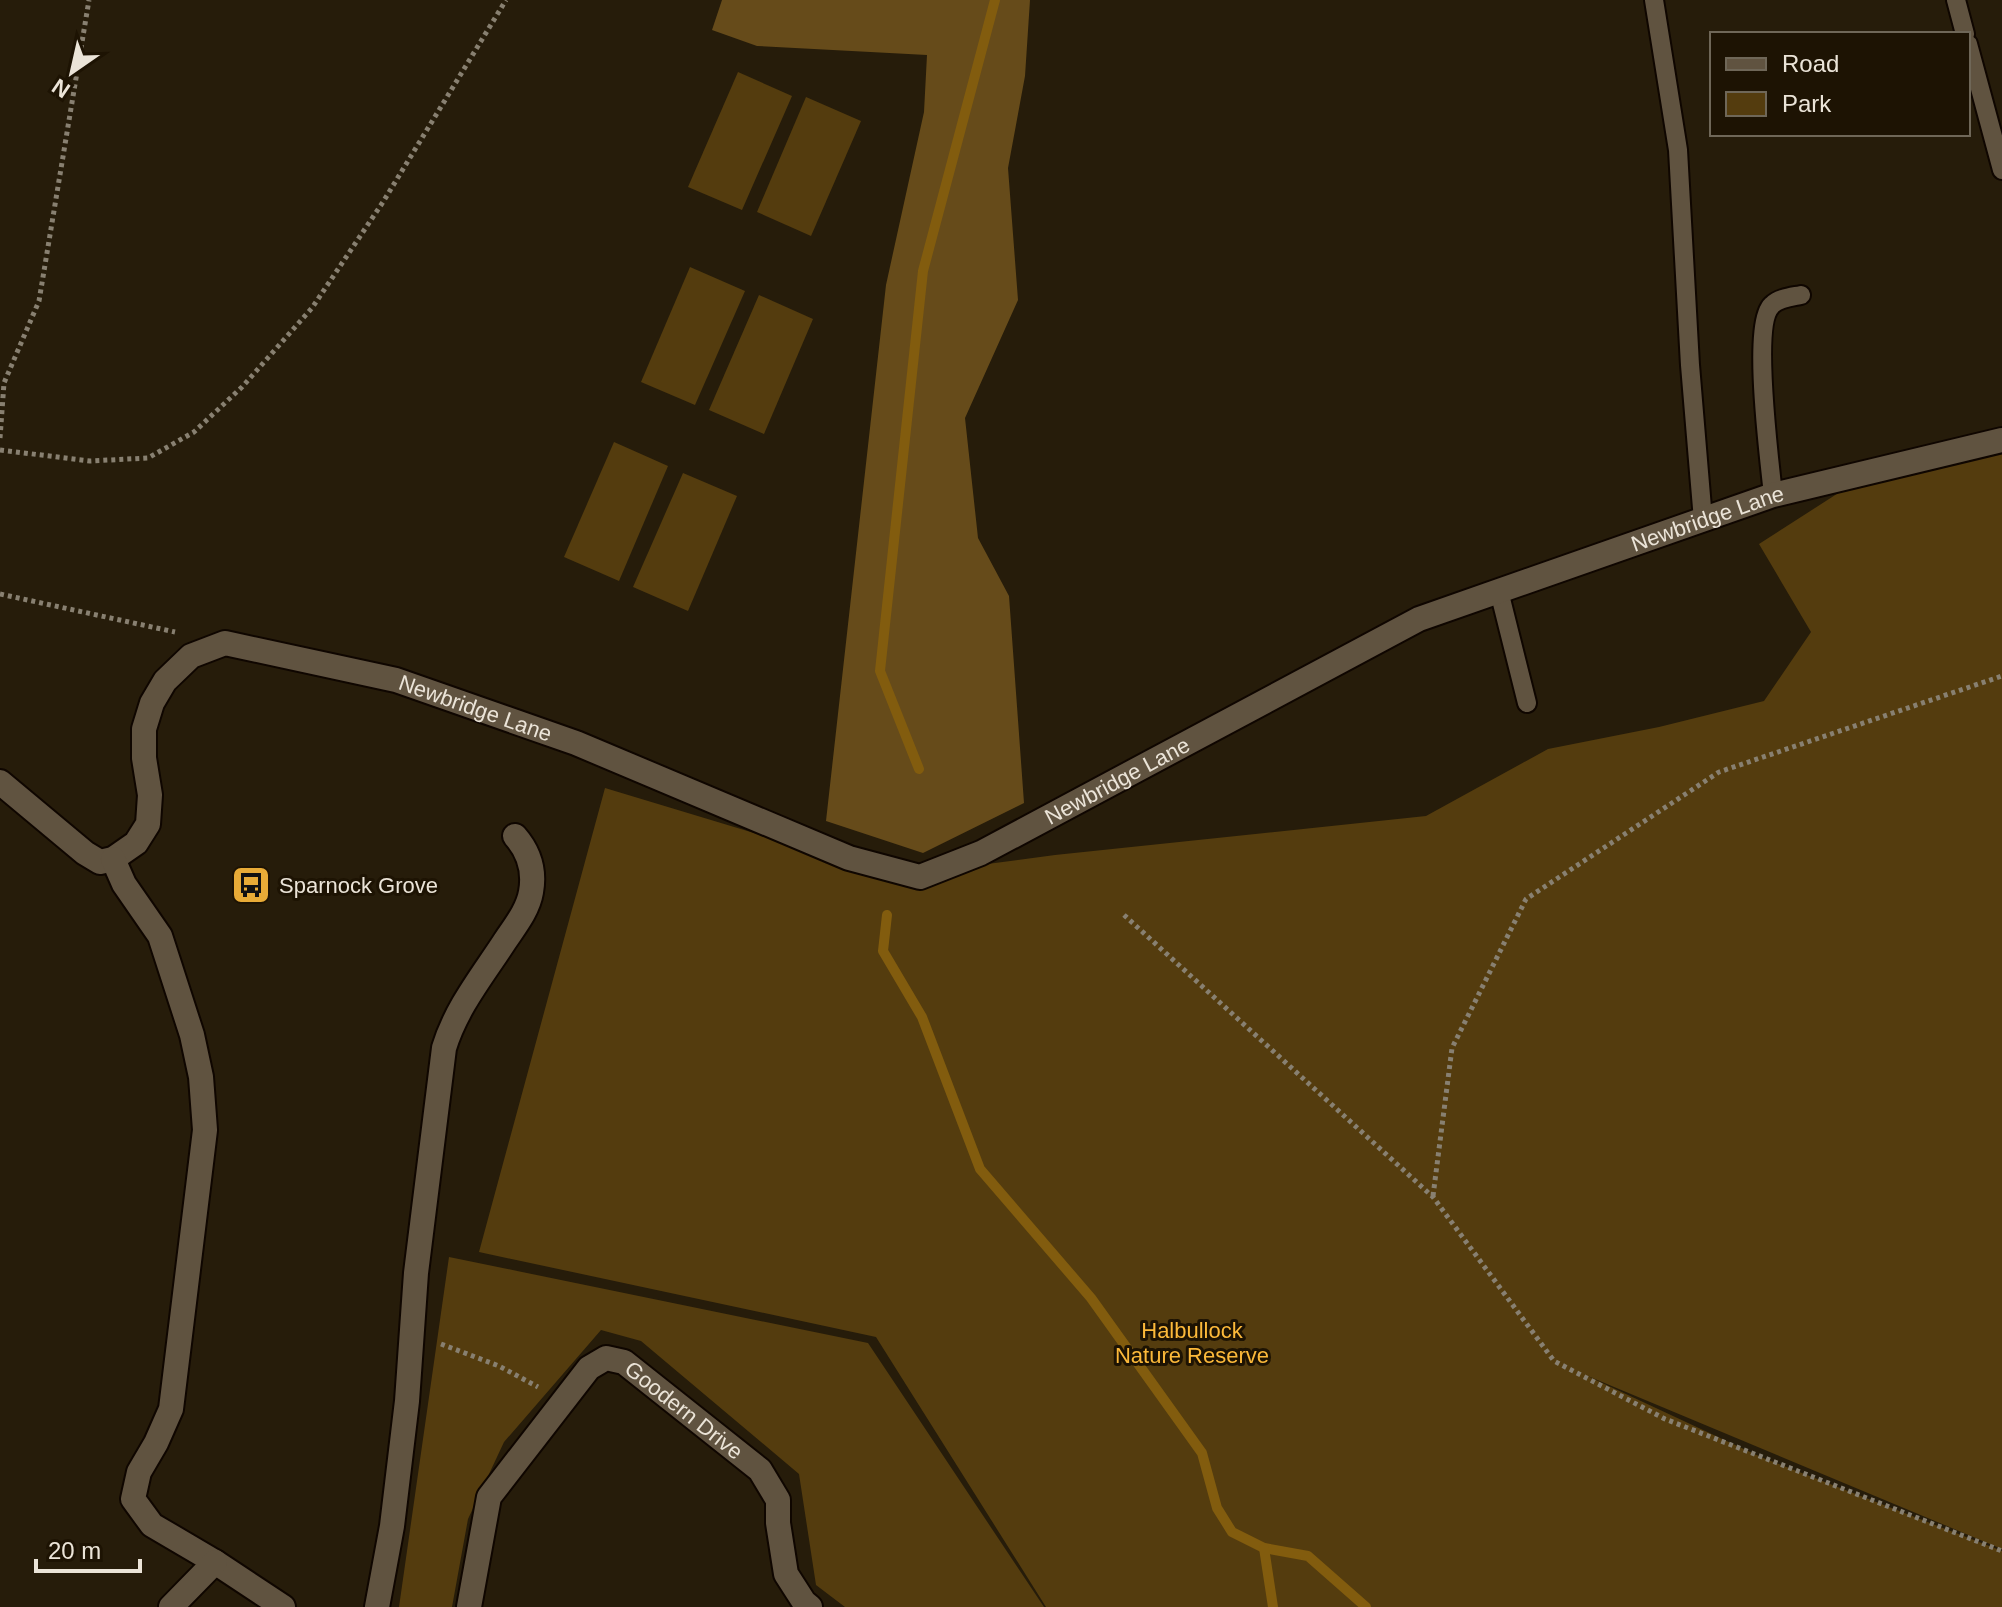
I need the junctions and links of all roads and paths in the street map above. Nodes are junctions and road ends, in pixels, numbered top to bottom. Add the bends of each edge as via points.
1 (89, 0) edge
2 (506, 0) edge
3 (1654, 0) edge
4 (1956, 0) edge
5 (1964, 32) edge
6 (1970, 51) edge
7 (2002, 170) edge
8 (1801, 295) dead end
9 (0, 438) edge
10 (2002, 440) edge
11 (0, 450) edge
12 (1773, 495) junction
13 (1703, 520) junction
14 (1499, 591) junction
15 (0, 594) edge
16 (225, 643) junction
17 (2002, 676) edge
18 (1527, 703) dead end
19 (0, 782) edge
20 (515, 836) dead end
21 (113, 859) junction
22 (1124, 915) dead end
23 (1433, 1197) junction
24 (413, 1336) junction
25 (562, 1403) junction
26 (2002, 1551) edge
27 (215, 1562) junction
28 (171, 1607) edge
29 (283, 1607) edge
30 (377, 1607) edge
31 (469, 1607) edge
32 (810, 1607) edge

1 - 9 path via 39,301 4,383
2 - 11 path via 312,308 194,432 148,458 90,461
3 - 13 lane via 1678,150
4 - 5 lane
6 - 7 lane
8 - 12 lane via 1772,305 1763,325
10 - 12 street, Newbridge Lane
12 - 13 street, Newbridge Lane
13 - 14 street, Newbridge Lane
14 - 16 street, Newbridge Lane via 1419,619 981,853 920,877 849,858 576,743 396,680
14 - 18 lane
15 - 16 path
16 - 21 street via 191,656 165,681 152,703 144,729 148,824 136,843
17 - 23 path via 1719,772 1526,899 1452,1048
19 - 21 street via 85,853 100,862
20 - 24 street via 532,868 531,893 523,914 452,1023 444,1048
21 - 27 street via 160,936 192,1035 205,1130 171,1409 139,1472 133,1499 152,1525
22 - 23 path
23 - 26 path via 1554,1361 1665,1419
24 - 25 path via 499,1366
24 - 30 street via 392,1526
25 - 31 street, Goodern Drive via 489,1497
25 - 32 street, Goodern Drive via 589,1368 606,1358 624,1362 712,1430 760,1470 778,1500 786,1574
27 - 28 street
27 - 29 street

